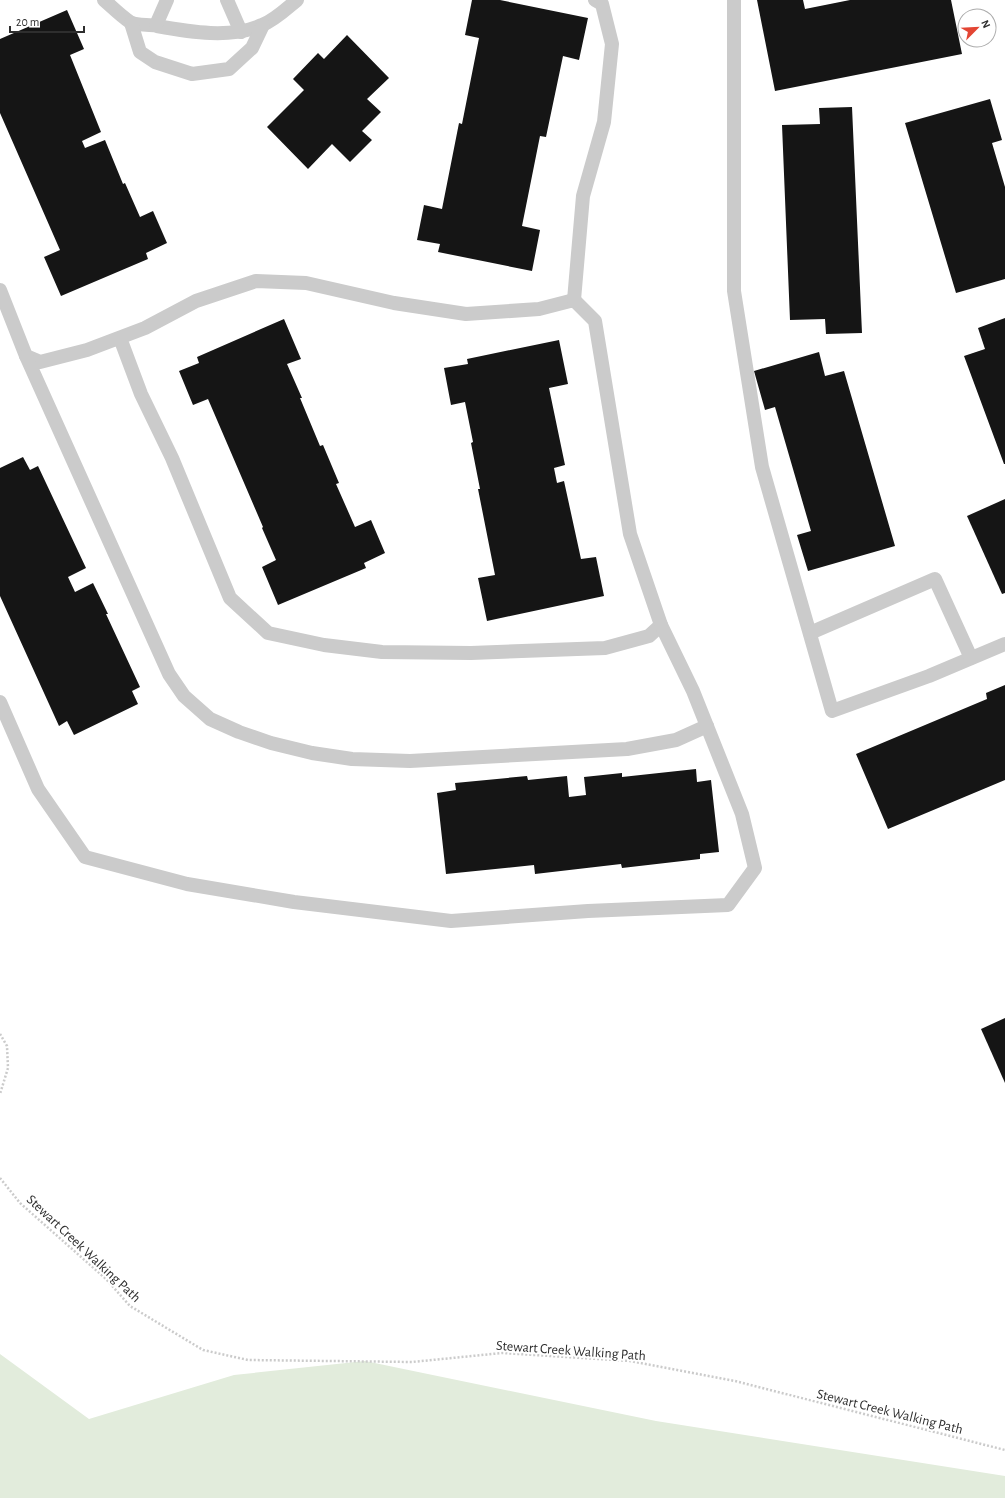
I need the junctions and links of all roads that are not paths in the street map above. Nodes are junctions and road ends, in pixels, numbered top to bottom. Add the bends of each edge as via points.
1 (104, 0) edge
2 (167, 0) edge
3 (227, 0) edge
4 (297, 0) edge
5 (595, 0) edge
6 (734, 0) edge
7 (131, 23) junction
8 (156, 25) junction
9 (263, 25) junction
10 (241, 32) junction
11 (0, 290) edge
12 (574, 300) junction
13 (120, 338) junction
14 (26, 356) junction
15 (661, 625) junction
16 (810, 634) junction
17 (1005, 644) edge
18 (971, 658) junction
19 (0, 702) edge
20 (707, 726) junction

1 - 7 lane
2 - 8 lane
3 - 10 lane
4 - 9 lane
5 - 12 lane via 602,4 612,44 604,122 583,196
6 - 16 lane via 734,291 762,467
7 - 8 lane
7 - 9 lane via 140,52 155,62 192,74 229,69 252,48
8 - 10 lane via 194,32
9 - 10 lane
11 - 14 lane
12 - 13 lane via 539,310 466,314 394,303 306,283 256,281 196,301
12 - 15 lane via 594,320 630,534
13 - 14 lane via 40,362
13 - 15 lane via 141,394 172,458 230,598 268,633 324,645 382,652 471,653 604,648 649,636
14 - 20 lane via 169,674 184,696 210,719 245,734 312,754 352,759 410,761 627,749 676,740
15 - 20 lane
16 - 18 lane via 936,579
16 - 18 lane via 832,711
17 - 18 lane
19 - 20 lane via 38,789 85,857 187,884 294,902 451,921 588,911 728,905 755,868 742,814

